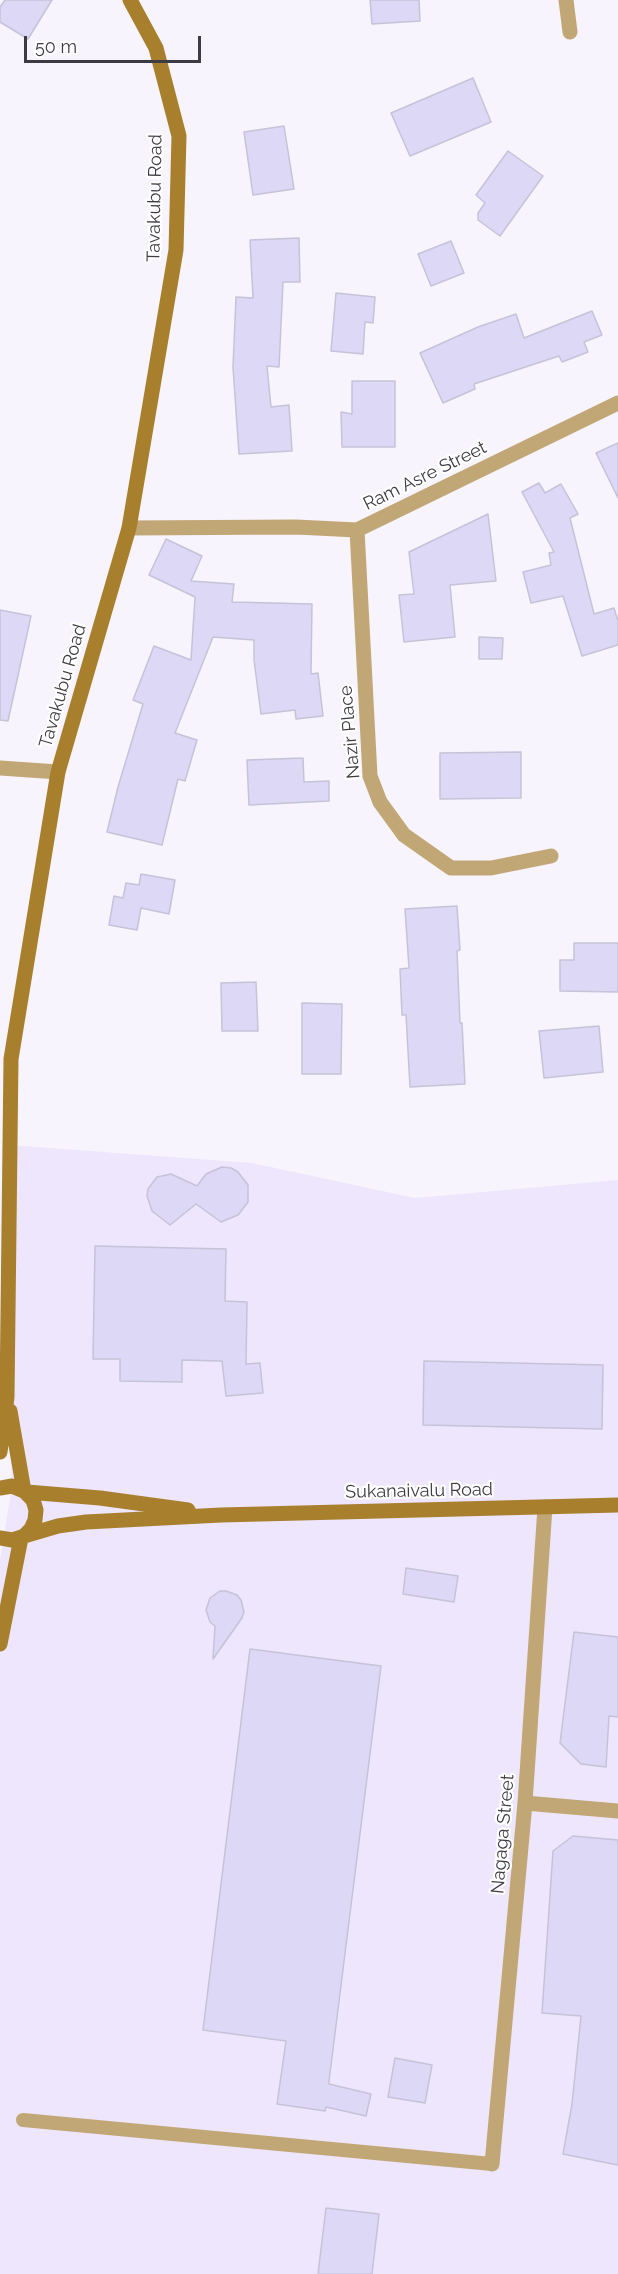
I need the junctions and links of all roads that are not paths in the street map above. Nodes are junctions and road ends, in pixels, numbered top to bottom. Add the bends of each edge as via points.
1 (130, 0) edge
2 (566, 0) edge
3 (570, 32) dead end
4 (618, 403) edge
5 (129, 528) junction
6 (357, 530) junction
7 (0, 768) edge
8 (58, 771) junction
9 (551, 856) dead end
10 (5, 1292) edge
11 (7, 1397) junction
12 (0, 1452) edge
13 (0, 1488) edge
14 (25, 1492) junction
15 (618, 1505) edge
16 (545, 1507) junction
17 (221, 1515) junction
18 (23, 1537) junction
19 (0, 1539) edge
20 (0, 1644) edge
21 (525, 1803) junction
22 (618, 1811) edge
23 (22, 2120) dead end
24 (492, 2164) joint

1 - 5 main road, Tavakubu Road via 156,48 179,136 176,250
2 - 3 street
4 - 6 street, Ram Asre Street
5 - 6 street, Ram Asre Street via 296,526
5 - 8 main road, Tavakubu Road
6 - 9 street, Nazir Place via 370,776 380,802 404,835 451,868 491,868
7 - 8 street
8 - 10 main road, Tavakubu Road via 11,1059
10 - 11 main road, Tavakubu Road
11 - 12 main road, Tavakubu Road
11 - 14 main road, Tavakubu Road
13 - 14 main road, Sukanaivalu Road via 12,1486
14 - 17 main road, Sukanaivalu Road via 136,1502
14 - 18 main road, Tavakubu Road via 36,1510 31,1529
15 - 16 main road, Sukanaivalu Road
16 - 17 main road, Sukanaivalu Road
16 - 21 street, Nagaga Street
17 - 18 main road, Sukanaivalu Road via 86,1522
18 - 19 main road, Sukanaivalu Road
18 - 20 main road
21 - 22 street
21 - 24 street, Nagaga Street
23 - 24 lane

